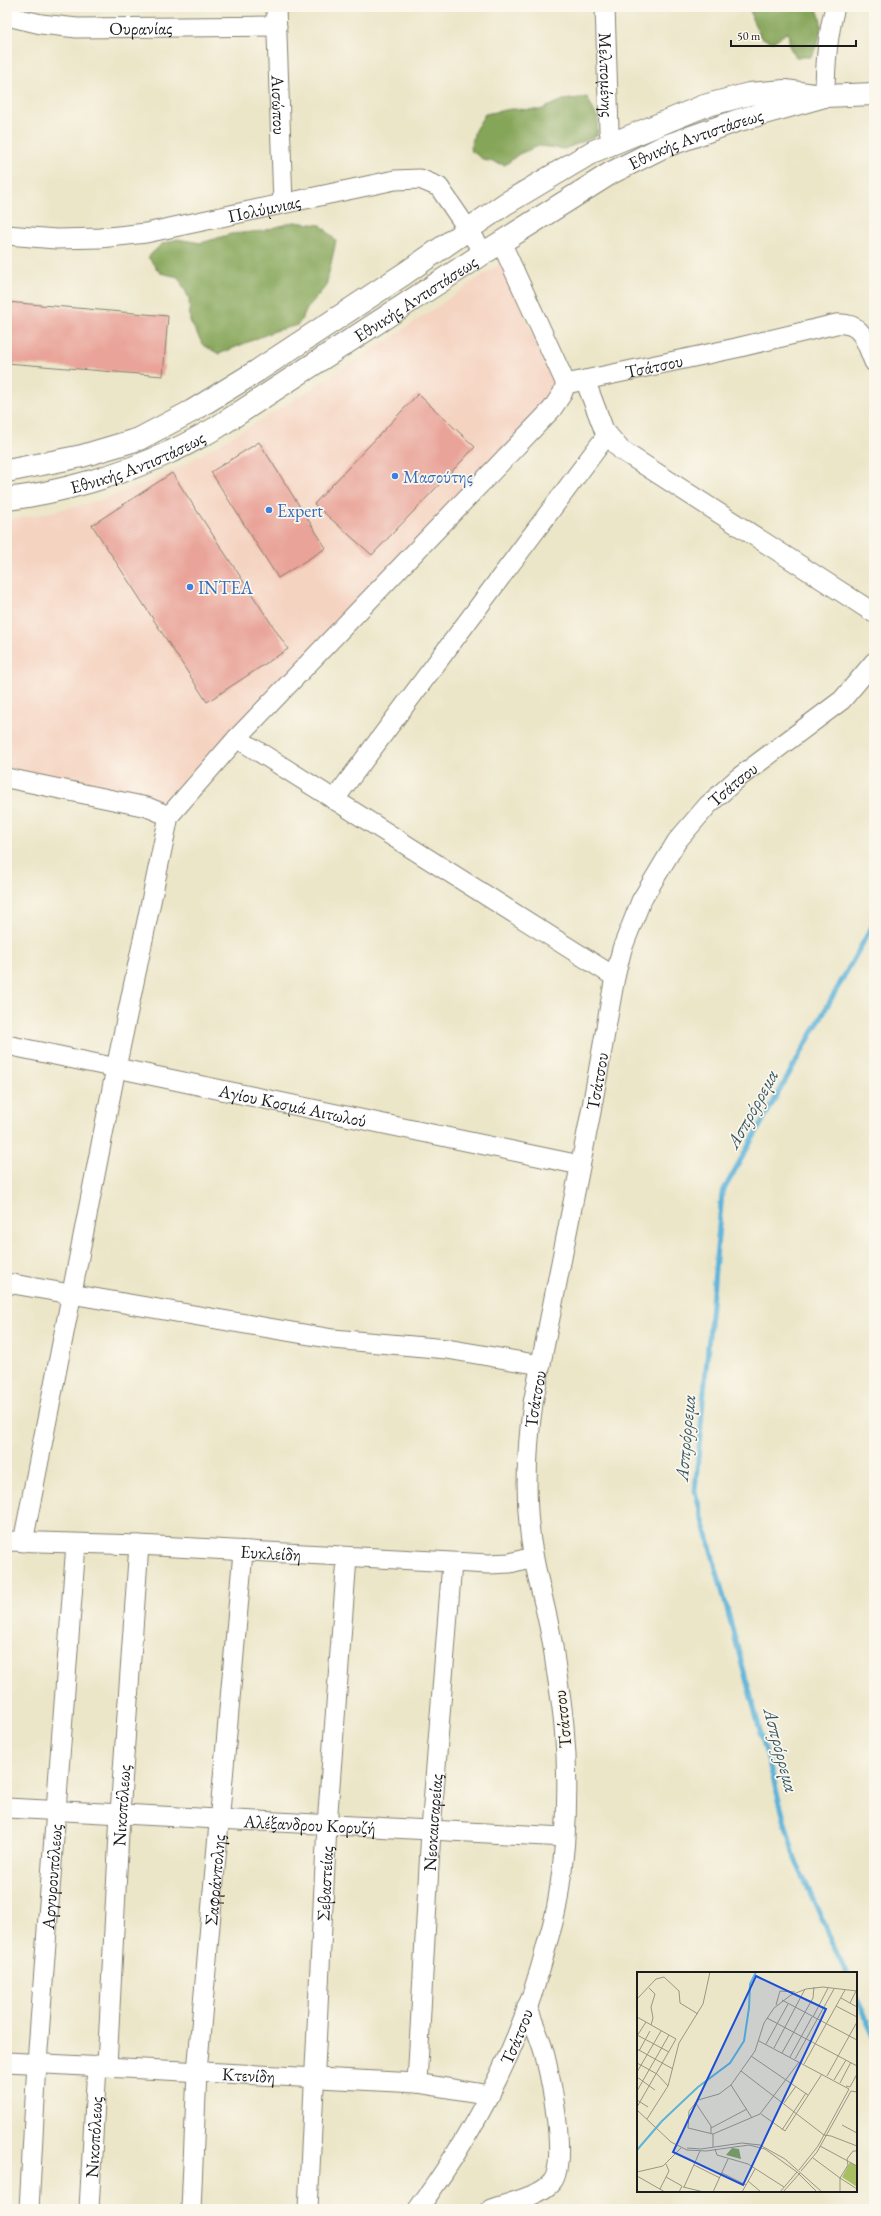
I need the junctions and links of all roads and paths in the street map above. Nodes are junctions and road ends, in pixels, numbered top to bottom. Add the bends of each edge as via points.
1 (276, 7) edge
2 (605, 7) edge
3 (835, 7) edge
4 (7, 16) edge
5 (277, 26) junction
6 (874, 94) edge
7 (825, 96) junction
8 (612, 142) junction
9 (283, 203) junction
10 (469, 230) junction
11 (7, 235) edge
12 (492, 247) junction
13 (874, 362) edge
14 (585, 380) junction
15 (566, 384) junction
16 (607, 435) junction
17 (7, 472) edge
18 (7, 499) edge
19 (874, 614) edge
20 (874, 662) edge
21 (237, 738) junction
22 (7, 778) edge
23 (334, 800) junction
24 (169, 816) junction
25 (614, 977) junction
26 (7, 1045) edge
27 (116, 1068) junction
28 (580, 1165) junction
29 (7, 1283) edge
30 (72, 1294) junction
31 (541, 1365) junction
32 (15, 1542) edge
33 (76, 1544) junction
34 (139, 1545) junction
35 (243, 1552) junction
36 (533, 1557) junction
37 (347, 1558) junction
38 (452, 1563) junction
39 (7, 1808) edge
40 (56, 1811) junction
41 (120, 1813) junction
42 (218, 1818) junction
43 (327, 1825) junction
44 (430, 1830) junction
45 (564, 1837) junction
46 (528, 2006) junction
47 (7, 2062) edge
48 (37, 2063) junction
49 (102, 2066) junction
50 (197, 2072) junction
51 (314, 2078) junction
52 (417, 2083) junction
53 (490, 2095) junction
54 (29, 2209) edge
55 (89, 2209) edge
56 (191, 2209) edge
57 (308, 2209) edge
58 (418, 2209) edge
59 (491, 2209) edge

1 - 5 street, Αισώπου
2 - 8 street, Μελπομένης via 609,130
3 - 7 street via 828,39
4 - 5 street, Ουρανίας via 41,24 77,28
5 - 9 street, Αισώπου
6 - 7 main road, Εθνικής Αντιστάσεως
7 - 8 main road, Εθνικής Αντιστάσεως via 785,92 749,94 704,106
7 - 12 main road, Εθνικής Αντιστάσεως via 736,121 663,147 611,173
8 - 10 main road, Εθνικής Αντιστάσεως via 549,176
9 - 10 street, Πολύμνιας via 395,180 420,179 439,187
9 - 11 street, Πολύμνιας via 146,233 56,239
10 - 12 street, Πολύμνιας
10 - 17 main road, Εθνικής Αντιστάσεως via 257,371 139,439 82,456
12 - 15 street
12 - 18 main road, Εθνικής Αντιστάσεως via 216,428 170,452 125,470 29,496
13 - 14 street, Τσάτσου via 860,331 843,323
14 - 15 street, Τσάτσου
14 - 16 street
15 - 21 street via 552,409
16 - 19 street via 633,459
16 - 23 street
20 - 25 street, Τσάτσου via 842,700 738,778 692,822 641,901
21 - 23 street
21 - 24 street
22 - 24 street via 147,807
23 - 25 street
24 - 27 street
25 - 28 street, Τσάτσου
26 - 27 street, Αγίου Κοσμά Αιτωλού
27 - 28 street, Αγίου Κοσμά Αιτωλού
27 - 30 street
28 - 31 street, Τσάτσου
29 - 30 street
30 - 31 street via 333,1339 447,1349
30 - 32 street
31 - 36 street, Τσάτσου via 528,1439 528,1492
32 - 33 street, Ευκλείδη
33 - 34 street, Ευκλείδη
33 - 40 street, Αργυρουπόλεως
34 - 35 street, Ευκλείδη
34 - 41 street, Νικοπόλεως
35 - 37 street, Ευκλείδη
35 - 42 street, Σαφράνπολης
36 - 38 street, Ευκλείδη via 510,1563
36 - 45 street, Τσάτσου via 553,1647 564,1726
37 - 38 street, Ευκλείδη
37 - 43 street, Σεβαστείας
38 - 44 street, Νεοκαισαρείας
39 - 40 street, Αλέξανδρου Κορυζή
40 - 41 street, Αλέξανδρου Κορυζή
40 - 48 street, Αργυρουπόλεως
41 - 42 street, Αλέξανδρου Κορυζή
41 - 49 street, Νικοπόλεως
42 - 43 street, Αλέξανδρου Κορυζή
42 - 50 street, Σαφράνπολης
43 - 44 street, Αλέξανδρου Κορυζή
43 - 51 street, Σεβαστείας
44 - 45 street, Αλέξανδρου Κορυζή
44 - 52 street, Νεοκαισαρείας
45 - 46 street, Τσάτσου via 558,1900 541,1970
46 - 53 street, Τσάτσου
46 - 59 street via 545,2055 557,2120 557,2173 544,2190
47 - 48 street, Κτενίδη
48 - 49 street, Κτενίδη
48 - 54 street, Αργυρουπόλεως
49 - 50 street, Κτενίδη
49 - 55 street, Νικοπόλεως
50 - 51 street, Κτενίδη
50 - 56 street, Σαφράνπολης
51 - 52 street, Κτενίδη
51 - 57 street, Σεβαστείας
52 - 53 street, Κτενίδη
53 - 58 street, Τσάτσου via 461,2146

